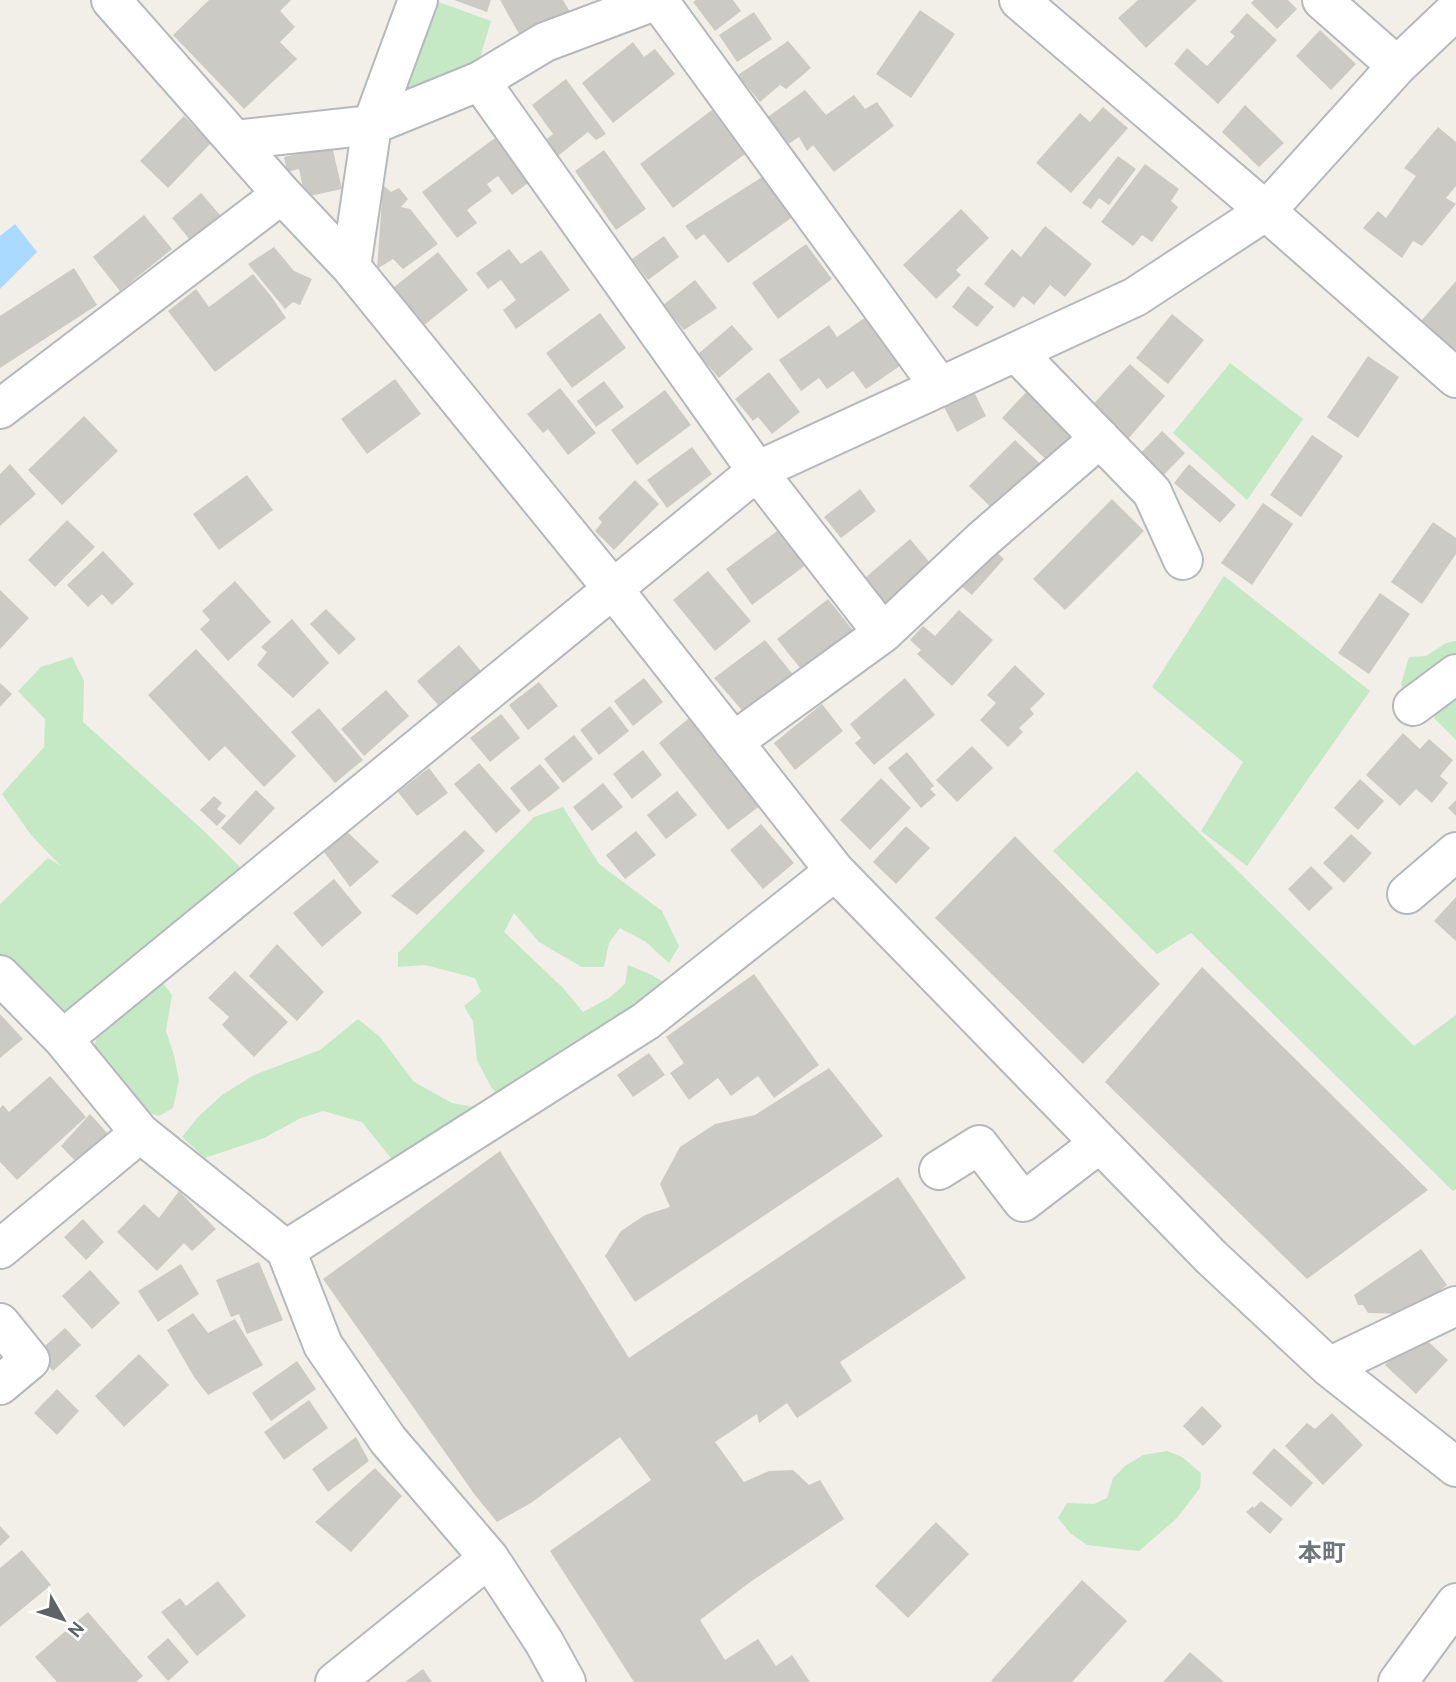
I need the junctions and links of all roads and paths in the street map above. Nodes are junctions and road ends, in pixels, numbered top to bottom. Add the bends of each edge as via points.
1 (111, 0) edge
2 (418, 0) edge
3 (658, 0) edge
4 (1019, 0) edge
5 (1322, 0) edge
6 (1456, 10) edge
7 (1397, 66) junction
8 (480, 81) junction
9 (372, 125) junction
10 (235, 141) junction
11 (282, 194) junction
12 (1266, 211) junction
13 (351, 267) junction
14 (1016, 352) junction
15 (1456, 378) edge
16 (940, 387) junction
17 (0, 409) edge
18 (1100, 438) junction
19 (757, 471) junction
20 (1183, 560) dead end
21 (613, 589) junction
22 (883, 633) junction
23 (1456, 674) edge
24 (1413, 706) dead end
25 (733, 742) junction
26 (1456, 852) edge
27 (835, 871) junction
28 (1408, 894) dead end
29 (0, 975) edge
30 (63, 1039) junction
31 (140, 1133) junction
32 (1100, 1143) junction
33 (939, 1170) dead end
34 (0, 1249) edge
35 (286, 1250) junction
36 (1456, 1306) edge
37 (0, 1323) edge
38 (1329, 1367) junction
39 (0, 1385) edge
40 (1456, 1467) edge
41 (489, 1559) junction
42 (1456, 1603) edge
43 (335, 1682) edge
44 (566, 1682) edge
45 (1398, 1682) edge

1 - 10 street
2 - 9 street
3 - 8 street via 545,42
3 - 16 street
4 - 12 street
5 - 7 street
6 - 7 street
7 - 12 street
8 - 9 street
8 - 19 street
9 - 10 street
9 - 13 street
10 - 11 street
11 - 13 street
11 - 17 street
12 - 14 street via 1135,297
12 - 15 street
13 - 21 street
14 - 16 street
14 - 18 street
16 - 19 street
18 - 20 street via 1152,492
18 - 22 street
19 - 21 street
19 - 22 street
21 - 25 street
21 - 30 street
22 - 25 street
23 - 24 street
25 - 27 street
26 - 28 street
27 - 32 street
27 - 35 street via 646,1021
29 - 30 street
30 - 31 street
31 - 34 street
31 - 35 street
32 - 33 street via 1023,1202 979,1145
32 - 38 street via 1212,1258
35 - 41 street via 323,1345 388,1440
36 - 38 street
37 - 39 street via 30,1360
38 - 40 street
41 - 43 street
41 - 44 street
42 - 45 street

